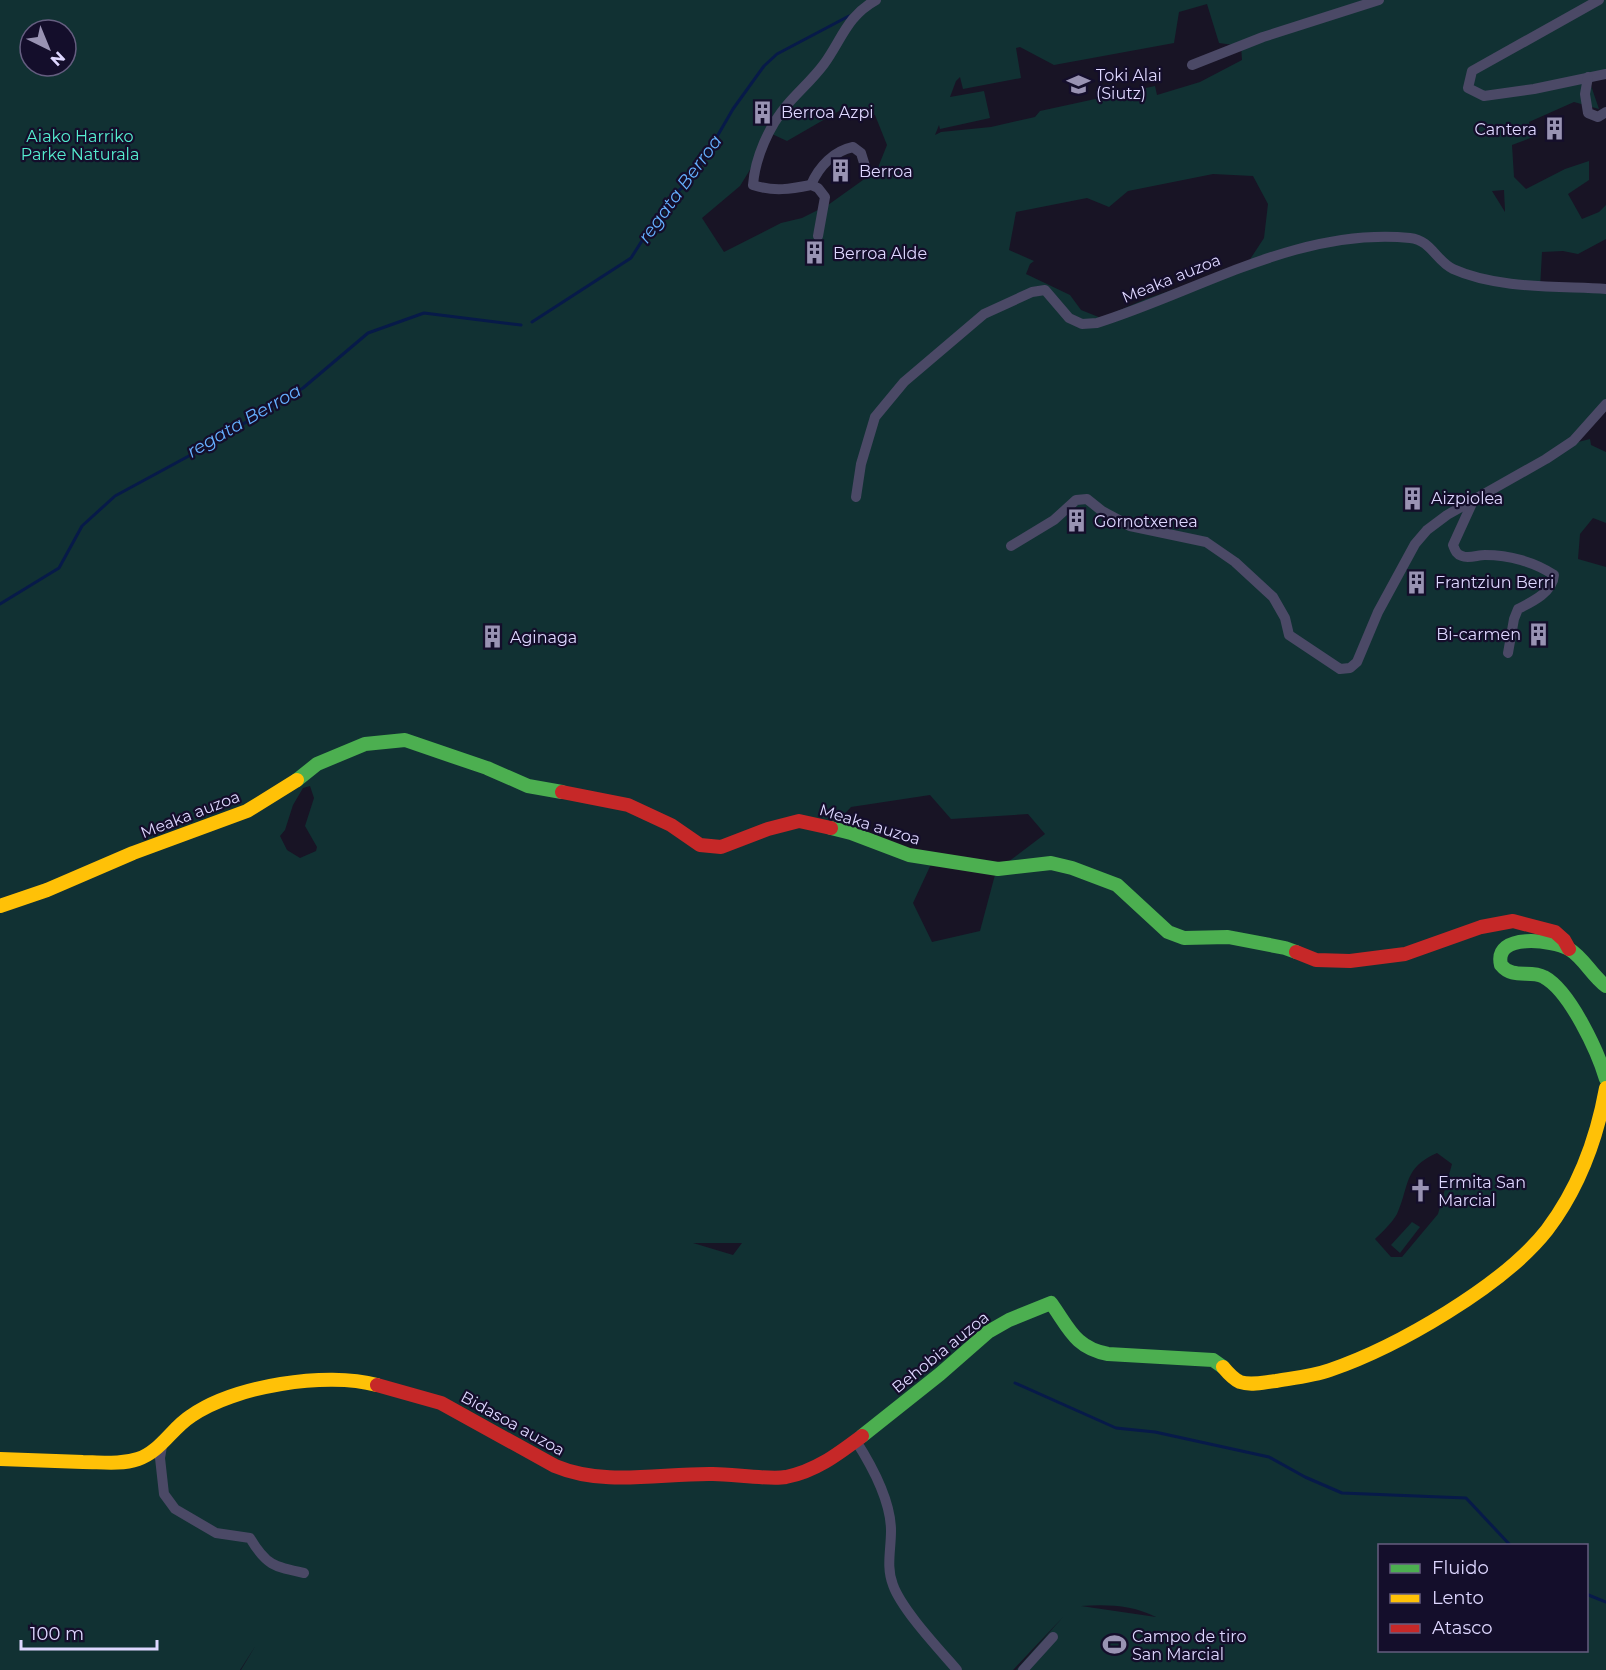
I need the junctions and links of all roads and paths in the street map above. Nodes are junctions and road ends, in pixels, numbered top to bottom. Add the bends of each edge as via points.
1 (876, 0) edge
2 (1380, 0) edge
3 (1599, 0) edge
4 (1192, 65) dead end
5 (1606, 74) edge
6 (1588, 77) junction
7 (1606, 112) edge
8 (865, 166) dead end
9 (812, 184) junction
10 (818, 236) dead end
11 (1606, 290) edge
12 (1606, 404) edge
13 (856, 497) dead end
14 (1474, 499) junction
15 (1011, 546) dead end
16 (1509, 653) dead end
17 (0, 906) edge
18 (1569, 949) junction
19 (1606, 986) edge
20 (1606, 1079) edge
21 (1606, 1088) edge
22 (163, 1440) junction
23 (856, 1441) junction
24 (0, 1459) edge
25 (304, 1573) dead end
26 (1053, 1637) dead end
27 (957, 1670) edge
28 (1023, 1670) edge

1 - 9 street via 857,12 825,62 786,106 766,137 753,185 784,190
2 - 4 street via 1263,37
3 - 6 street via 1472,71 1468,88 1484,96
5 - 6 street
6 - 7 street via 1588,113 1598,117
8 - 9 street via 861,153 853,147 844,149 826,162
9 - 10 street via 825,197
11 - 13 street, Meaka auzoa via 1480,278 1452,269 1424,242 1411,238 1360,238 1314,245 1259,262 1097,323 1082,324 1069,318 1045,290 1032,292 984,314 904,382 875,417
12 - 14 street via 1573,441
14 - 15 street via 1427,530 1414,544 1357,662 1350,668 1340,669 1289,635 1274,597 1206,542 1130,526 1087,499 1076,500 1054,520
14 - 16 street via 1453,545 1455,552 1464,557 1518,559 1554,575 1548,588 1518,609
17 - 18 street, Meaka auzoa via 247,811 317,764 365,744 405,740 528,786 628,805 671,825 700,845 721,848 799,821 851,833 909,855 942,861 998,869 1051,863 1072,868 1117,885 1168,932 1184,938 1228,937 1285,948 1316,960 1350,961 1405,954 1481,927 1513,921 1555,932
18 - 19 street
18 - 20 street via 1540,941 1518,942 1506,948 1500,962 1509,973 1539,974 1558,986 1604,1067
21 - 23 street, Behobia auzoa via 1577,1179 1535,1244 1451,1310 1364,1355 1292,1379 1247,1383 1229,1376 1221,1363 1213,1360 1092,1351 1082,1344 1051,1303 988,1332
22 - 23 street, Bidasoa auzoa via 190,1416 222,1399 290,1382 325,1379 365,1382 441,1403 555,1466 602,1478 712,1474 785,1477 819,1466
22 - 24 street, Bidasoa auzoa via 140,1459 118,1462
22 - 25 street via 160,1458 164,1494 176,1509 216,1533 250,1538 267,1562
23 - 27 street via 888,1509 889,1573 893,1587
26 - 28 street

